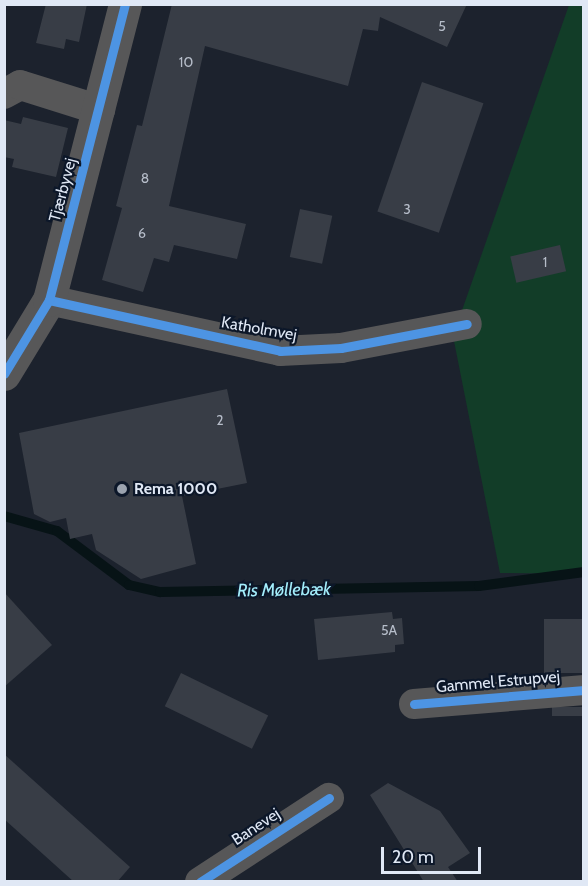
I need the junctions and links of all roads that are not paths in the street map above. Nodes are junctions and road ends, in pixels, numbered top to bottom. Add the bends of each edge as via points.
1 (125, 4) edge
2 (4, 94) edge
3 (100, 110) junction
4 (49, 300) junction
5 (466, 324) dead end
6 (4, 374) edge
7 (584, 690) edge
8 (414, 704) dead end
9 (329, 798) dead end
10 (200, 882) edge

1 - 3 street, Tjærbyvej
2 - 3 street via 20,85
3 - 4 street, Tjærbyvej
4 - 5 street, Katholmvej via 279,351 342,348
4 - 6 street, Tjærbyvej
7 - 8 street, Gammel Estrupvej
9 - 10 street, Banevej

